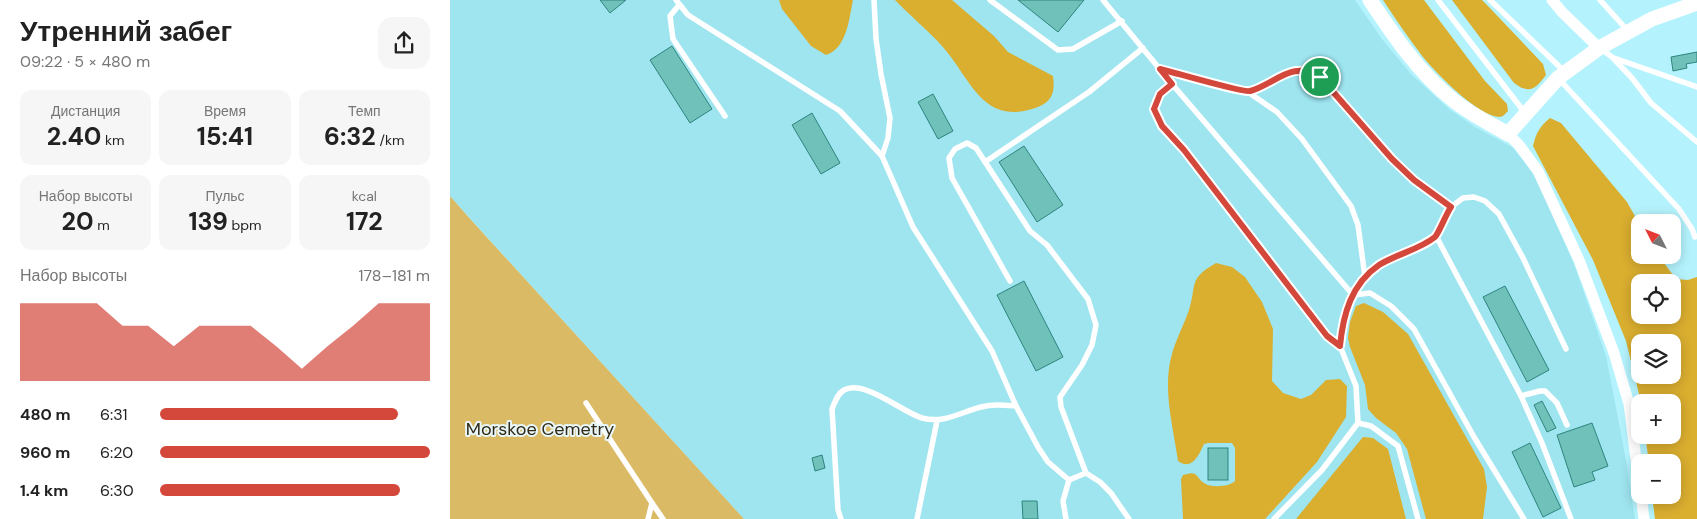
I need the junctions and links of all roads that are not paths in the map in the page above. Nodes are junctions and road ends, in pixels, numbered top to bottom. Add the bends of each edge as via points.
1 (874, 0) edge
2 (990, 0) edge
3 (1103, 0) edge
4 (1370, 0) edge
5 (1438, 0) edge
6 (1490, 0) edge
7 (1552, 0) edge
8 (1600, 0) edge
9 (678, 2) edge
10 (1697, 3) edge
11 (1122, 21) junction
12 (1628, 31) junction
13 (1143, 48) junction
14 (1599, 48) junction
15 (1612, 57) junction
16 (1160, 69) junction
17 (1562, 75) junction
18 (1172, 84) junction
19 (1697, 87) edge
20 (1248, 92) junction
21 (1526, 114) junction
22 (725, 116) dead end
23 (1508, 134) junction
24 (1697, 142) edge
25 (882, 156) junction
26 (985, 162) junction
27 (1451, 207) junction
28 (1436, 236) junction
29 (1695, 237) dead end
30 (1365, 277) junction
31 (1010, 280) dead end
32 (1353, 294) junction
33 (1340, 346) junction
34 (1566, 349) dead end
35 (1521, 396) junction
36 (586, 403) dead end
37 (1016, 406) junction
38 (937, 421) junction
39 (1358, 423) junction
40 (1567, 425) dead end
41 (1635, 454) edge
42 (1086, 473) junction
43 (1069, 480) junction
44 (652, 503) junction
45 (1642, 504) edge
46 (648, 519) edge
47 (663, 519) edge
48 (841, 519) edge
49 (917, 519) edge
50 (1066, 519) edge
51 (1129, 519) edge
52 (1274, 519) edge
53 (1418, 519) edge
54 (1524, 519) edge
55 (1571, 519) edge
56 (1644, 519) edge

1 - 25 lane via 876,39 890,118
2 - 11 lane via 1058,50 1073,49
3 - 11 lane
4 - 23 main road via 1418,66 1452,99
5 - 21 lane
6 - 17 lane
7 - 14 street
8 - 12 lane
9 - 22 lane via 670,16 673,39
9 - 25 lane via 688,15 840,111
10 - 12 main road
11 - 13 lane
12 - 14 main road
13 - 16 lane
13 - 26 lane via 1089,92
14 - 15 lane
14 - 17 main road
15 - 19 lane
15 - 24 lane via 1651,103
16 - 18 lane
16 - 20 lane
17 - 21 main road
17 - 29 lane via 1679,209
18 - 32 lane
18 - 33 lane via 1160,94 1154,109 1162,126 1327,336
20 - 27 lane via 1293,72 1304,70 1314,73 1397,164
20 - 30 lane via 1276,112 1302,139 1351,206 1358,226
21 - 23 main road
23 - 41 street via 1538,171 1579,260 1629,404
25 - 37 lane via 913,227 992,351
26 - 31 lane via 976,148 967,143 955,149 949,158 952,178
26 - 42 lane via 1030,231 1047,245 1088,299 1096,325 1092,346 1060,397 1061,408
27 - 28 lane
27 - 34 lane via 1462,198 1474,197 1486,201 1499,214
28 - 30 lane via 1380,265
28 - 35 lane
30 - 32 lane
32 - 33 lane via 1342,322
32 - 54 lane via 1370,293 1391,306 1414,329
33 - 39 lane via 1356,386
35 - 40 lane via 1540,391 1550,394
35 - 55 lane
36 - 44 lane
37 - 38 lane via 999,404
37 - 43 lane via 1048,462
38 - 48 lane via 921,418 860,387 845,390 837,397 832,409
38 - 49 lane
39 - 52 lane via 1322,470
39 - 53 lane via 1371,426 1398,446
42 - 43 lane
42 - 51 lane via 1111,493
43 - 50 lane via 1063,502
44 - 46 lane
44 - 47 lane
45 - 56 street

